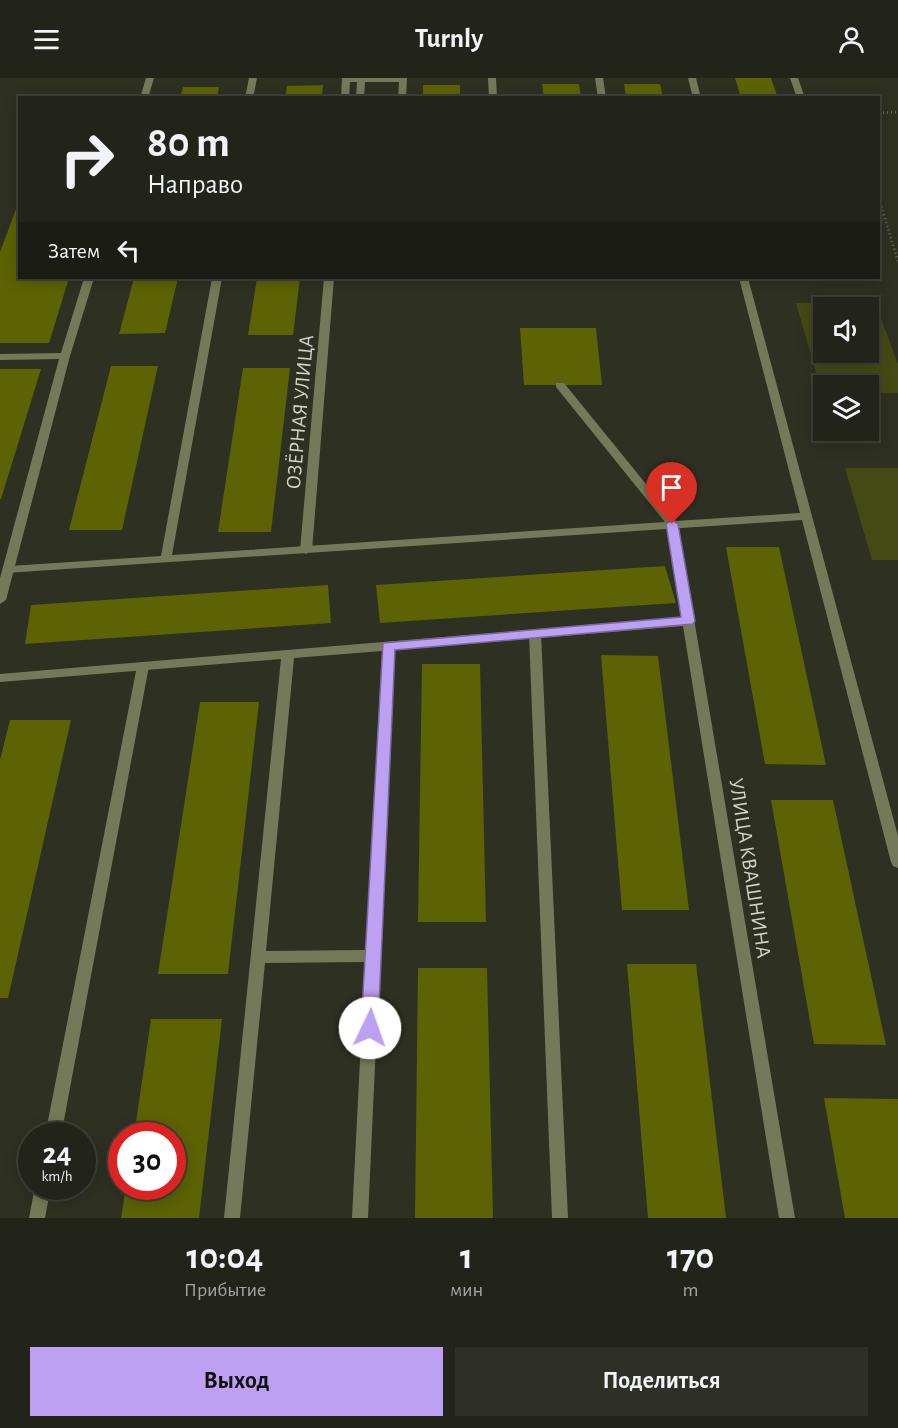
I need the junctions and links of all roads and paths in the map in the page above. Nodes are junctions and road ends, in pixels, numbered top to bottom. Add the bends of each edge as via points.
1 (150, 78) edge
2 (253, 78) edge
3 (492, 78) edge
4 (599, 78) edge
5 (692, 78) edge
6 (794, 78) edge
7 (346, 79) edge
8 (403, 79) edge
9 (361, 80) junction
10 (145, 96) edge
11 (249, 96) edge
12 (345, 96) edge
13 (360, 96) edge
14 (402, 96) edge
15 (493, 96) edge
16 (602, 96) edge
17 (696, 96) edge
18 (800, 96) edge
19 (898, 112) edge
20 (880, 113) edge
21 (880, 202) edge
22 (898, 261) edge
23 (89, 279) edge
24 (217, 279) edge
25 (329, 279) edge
26 (744, 279) edge
27 (0, 357) edge
28 (65, 357) junction
29 (560, 385) dead end
30 (807, 516) junction
31 (672, 524) junction
32 (306, 550) junction
33 (166, 559) junction
34 (5, 570) edge
35 (0, 600) edge
36 (688, 621) junction
37 (535, 634) junction
38 (388, 646) junction
39 (288, 654) junction
40 (143, 666) junction
41 (0, 678) edge
42 (898, 862) edge
43 (373, 956) junction
44 (258, 957) junction
45 (56, 1122) edge
46 (40, 1200) edge
47 (37, 1218) edge
48 (232, 1218) edge
49 (360, 1218) edge
50 (560, 1218) edge
51 (787, 1218) edge

1 - 10 street
2 - 11 street
3 - 15 street
4 - 16 street
5 - 17 street
6 - 18 street
7 - 9 street
7 - 12 street
8 - 9 street
8 - 14 street
9 - 13 street
19 - 20 path
21 - 22 path
23 - 28 street
24 - 33 street
25 - 32 street, ОЗЁРНАЯ УЛИЦА
26 - 30 street
27 - 28 street
28 - 34 street
29 - 31 street
30 - 31 street
30 - 42 street
31 - 32 street
31 - 36 street, УЛИЦА КВАШНИНА
32 - 33 street
33 - 34 street
34 - 35 street
36 - 37 street
36 - 51 street, УЛИЦА КВАШНИНА
37 - 38 street
37 - 50 street
38 - 39 street
38 - 43 street
39 - 40 street
39 - 44 street
40 - 41 street
40 - 45 street
43 - 44 street
43 - 49 street
44 - 48 street
46 - 47 street

